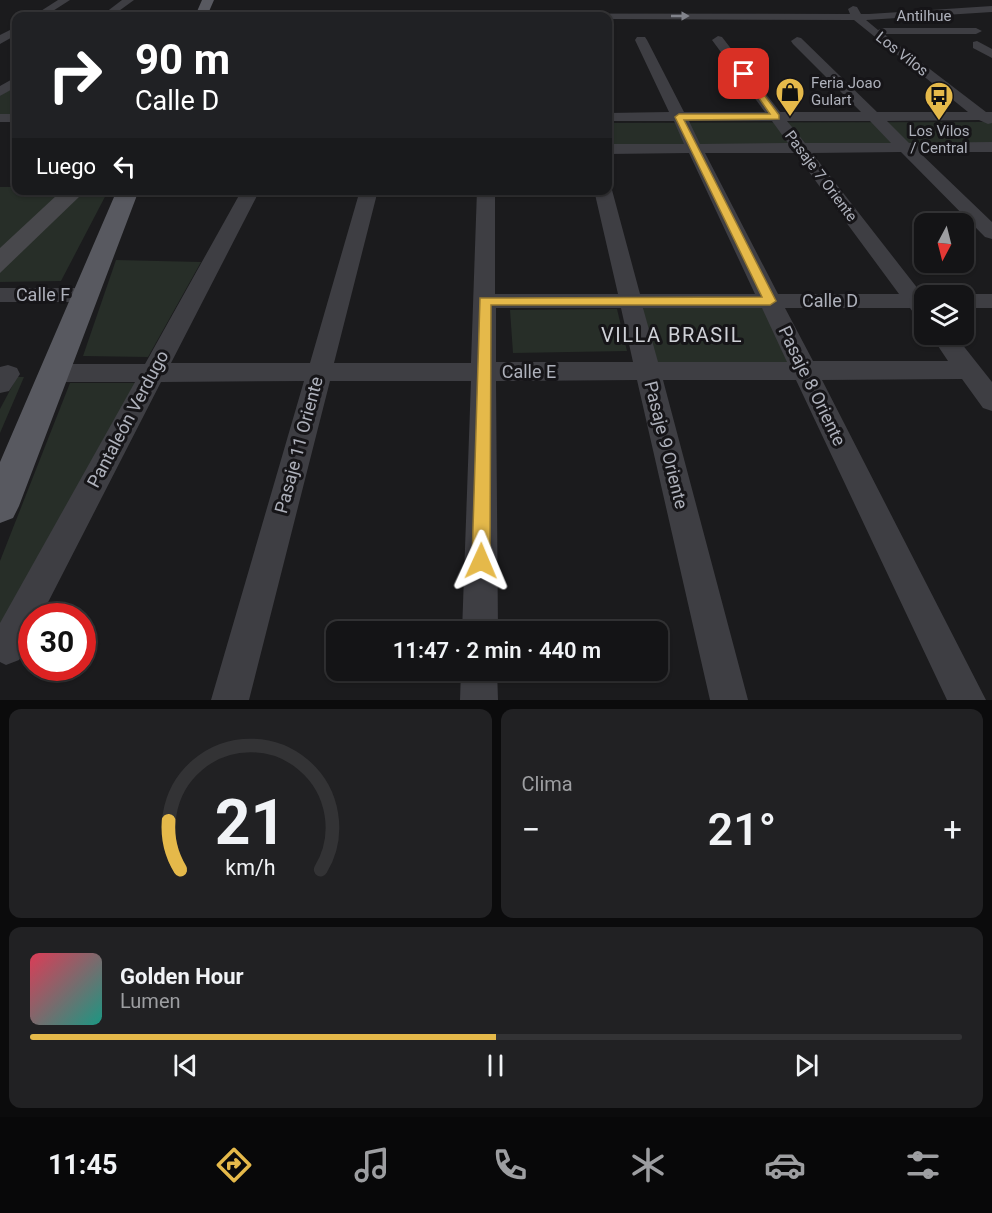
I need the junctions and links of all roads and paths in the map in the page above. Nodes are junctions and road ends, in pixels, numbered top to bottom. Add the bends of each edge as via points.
1 (65, 0) edge
2 (129, 0) edge
3 (846, 0) edge
4 (765, 5) dead end
5 (638, 7) dead end
6 (980, 9) junction
7 (992, 9) edge
8 (383, 11) edge
9 (498, 11) edge
10 (45, 12) edge
11 (112, 12) edge
12 (248, 12) edge
13 (528, 12) edge
14 (612, 15) edge
15 (992, 15) edge
16 (646, 16) junction
17 (782, 16) junction
18 (858, 17) junction
19 (872, 31) junction
20 (976, 31) dead end
21 (641, 40) dead end
22 (718, 40) dead end
23 (797, 40) dead end
24 (977, 45) dead end
25 (992, 54) edge
26 (612, 117) edge
27 (679, 117) junction
28 (776, 117) junction
29 (875, 117) junction
30 (989, 119) edge
31 (992, 147) edge
32 (800, 148) junction
33 (906, 148) junction
34 (612, 149) edge
35 (695, 149) junction
36 (126, 195) edge
37 (248, 195) edge
38 (368, 195) edge
39 (486, 195) edge
40 (604, 195) edge
41 (992, 233) edge
42 (0, 295) edge
43 (86, 295) junction
44 (914, 296) edge
45 (485, 301) junction
46 (631, 301) junction
47 (770, 301) junction
48 (974, 301) edge
49 (992, 301) edge
50 (914, 305) edge
51 (949, 345) edge
52 (804, 370) junction
53 (968, 370) junction
54 (648, 371) junction
55 (319, 372) junction
56 (484, 372) junction
57 (54, 373) junction
58 (153, 373) junction
59 (992, 401) edge
60 (0, 506) edge
61 (480, 621) edge
62 (6, 647) dead end
63 (479, 681) edge
64 (230, 700) edge
65 (479, 700) edge
66 (729, 700) edge
67 (967, 700) edge

1 - 10 street
2 - 11 street
3 - 18 street, Los Vilos
4 - 17 street
5 - 16 street
6 - 7 street
6 - 15 street
6 - 18 street
8 - 9 street
8 - 12 street
9 - 13 street
14 - 16 street
16 -> 17 street
17 - 18 street
18 - 19 street, Los Vilos
19 - 20 street, Antilhue
19 - 30 street, Los Vilos
21 - 27 street, Pasaje 8 Oriente
22 - 28 street, Pasaje 7 Oriente
23 - 29 street
24 - 25 street
26 - 27 street
27 - 28 street
27 - 35 street, Pasaje 8 Oriente
28 - 29 street
28 - 32 street, Pasaje 7 Oriente
29 - 30 street
29 - 33 street
31 - 33 street
32 - 33 street
32 - 35 street
32 - 44 street, Pasaje 7 Oriente
33 - 41 street
34 - 35 street
35 - 47 street, Pasaje 8 Oriente
36 - 43 main road
37 - 58 street, Pantaleón Verdugo
38 - 55 street, Pasaje 11 Oriente
39 - 45 street
40 - 46 street, Pasaje 9 Oriente
42 - 43 street, Calle F
43 - 57 main road
45 - 46 street, Calle D
45 - 56 street
46 - 47 street, Calle D
46 - 54 street, Pasaje 9 Oriente
47 - 50 street, Calle D
47 - 52 street, Pasaje 8 Oriente
48 - 49 street
51 - 53 street
52 - 53 street, Calle E
52 - 54 street, Calle E
52 - 67 street, Pasaje 8 Oriente
53 - 59 street
54 - 56 street, Calle E
54 - 66 street, Pasaje 9 Oriente
55 - 56 street, Calle E
55 - 58 street, Calle E
55 - 64 street, Pasaje 11 Oriente
56 - 61 street
57 - 58 street, Calle E
57 - 60 main road
58 - 62 street, Pantaleón Verdugo
63 - 65 street

